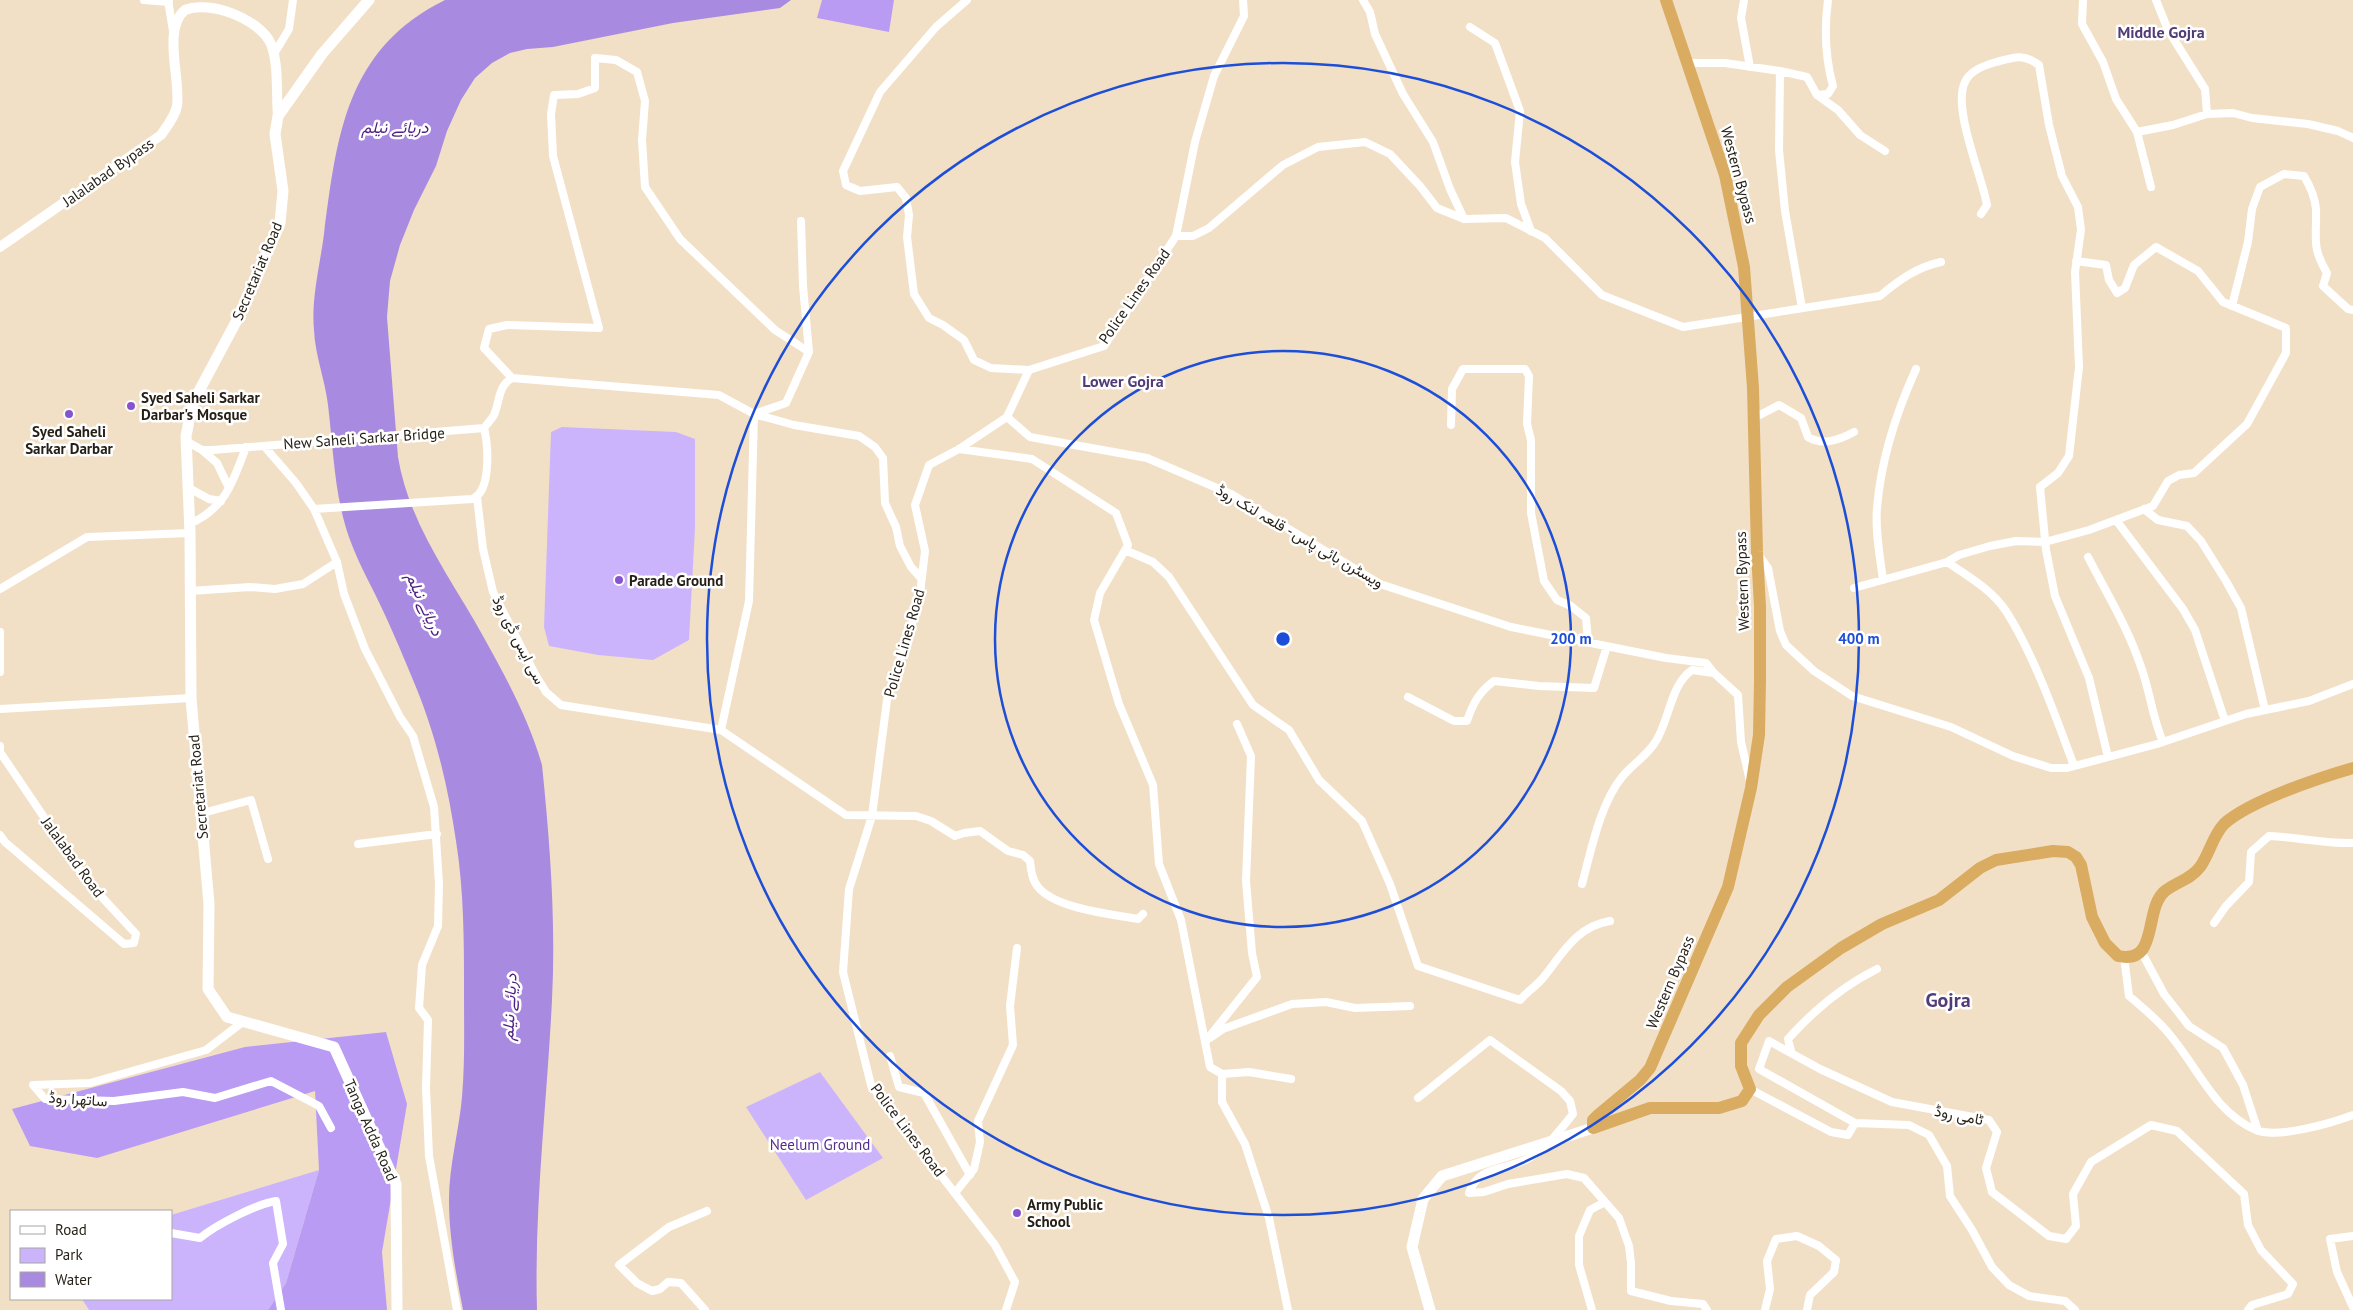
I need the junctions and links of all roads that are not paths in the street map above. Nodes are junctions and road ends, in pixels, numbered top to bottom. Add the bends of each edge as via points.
1 (144, 0) edge
2 (294, 0) edge
3 (369, 0) edge
4 (967, 0) edge
5 (1243, 0) edge
6 (1363, 0) edge
7 (1666, 0) edge
8 (1744, 0) edge
9 (1828, 0) edge
10 (2083, 0) edge
11 (2156, 0) edge
12 (168, 1) edge
13 (1470, 27) dead end
14 (173, 31) junction
15 (274, 54) junction
16 (1688, 63) junction
17 (1750, 67) junction
18 (1780, 71) junction
19 (1817, 95) junction
20 (2207, 114) junction
21 (278, 116) junction
22 (2137, 132) junction
23 (2353, 138) edge
24 (1885, 151) dead end
25 (2151, 187) dead end
26 (1981, 214) dead end
27 (1464, 219) junction
28 (801, 221) dead end
29 (1531, 231) junction
30 (1176, 236) junction
31 (0, 247) edge
32 (2076, 261) junction
33 (1941, 262) dead end
34 (2232, 306) junction
35 (1802, 308) junction
36 (2353, 310) edge
37 (1749, 317) junction
38 (809, 352) junction
39 (1916, 369) dead end
40 (1029, 370) junction
41 (512, 378) junction
42 (754, 414) junction
43 (1007, 417) junction
44 (1754, 418) junction
45 (1451, 425) dead end
46 (484, 428) junction
47 (1854, 432) dead end
48 (186, 441) junction
49 (264, 446) junction
50 (246, 447) junction
51 (960, 449) junction
52 (202, 450) junction
53 (187, 487) junction
54 (229, 488) junction
55 (477, 497) junction
56 (222, 501) junction
57 (316, 509) junction
58 (2144, 509) junction
59 (2116, 520) junction
60 (189, 528) junction
61 (2045, 542) junction
62 (1125, 550) junction
63 (1757, 552) junction
64 (2088, 556) dead end
65 (337, 562) junction
66 (1947, 562) junction
67 (922, 578) junction
68 (1883, 580) junction
69 (1854, 588) dead end
70 (0, 589) edge
71 (190, 591) junction
72 (0, 632) edge
73 (1588, 642) junction
74 (1607, 646) junction
75 (0, 672) edge
76 (1714, 673) junction
77 (2353, 684) edge
78 (1408, 697) dead end
79 (191, 698) junction
80 (0, 709) edge
81 (2265, 710) junction
82 (2225, 721) junction
83 (1237, 724) dead end
84 (721, 730) junction
85 (2163, 742) junction
86 (0, 746) edge
87 (2108, 757) junction
88 (2074, 766) junction
89 (2353, 768) edge
90 (1751, 788) junction
91 (199, 814) junction
92 (872, 816) junction
93 (437, 834) junction
94 (0, 836) edge
95 (2353, 843) edge
96 (358, 844) dead end
97 (268, 859) dead end
98 (1582, 884) dead end
99 (1143, 914) dead end
100 (1610, 921) dead end
101 (2214, 923) dead end
102 (1017, 948) dead end
103 (2141, 952) junction
104 (2124, 957) junction
105 (1877, 969) dead end
106 (1410, 1006) dead end
107 (244, 1021) junction
108 (1205, 1042) junction
109 (1791, 1051) junction
110 (890, 1056) dead end
111 (1222, 1074) junction
112 (1291, 1079) dead end
113 (1750, 1090) junction
114 (1418, 1098) dead end
115 (2353, 1115) edge
116 (1855, 1123) junction
117 (331, 1128) dead end
118 (1593, 1128) junction
119 (2258, 1131) junction
120 (1552, 1140) junction
121 (970, 1174) junction
122 (955, 1193) junction
123 (1604, 1202) junction
124 (707, 1211) dead end
125 (172, 1233) edge
126 (2353, 1236) edge
127 (2353, 1307) edge
128 (281, 1310) edge
129 (397, 1310) edge
130 (457, 1310) edge
131 (706, 1310) edge
132 (1006, 1310) edge
133 (1288, 1310) edge
134 (1430, 1310) edge
135 (1592, 1310) edge
136 (1707, 1310) edge
137 (1765, 1310) edge
138 (1806, 1310) edge
139 (2075, 1310) edge
140 (2248, 1310) edge

1 - 12 street
2 - 15 street via 289,29
3 - 21 main road via 322,54
4 - 40 street via 936,27 880,92 843,171 846,185 860,190 897,187 906,198 914,294 928,318 964,340 974,360 991,368
5 - 30 street, Police Lines Road via 1244,16 1214,76 1195,142
6 - 27 street via 1403,94 1433,142
7 - 16 highway, Western Bypass
8 - 17 street via 1741,18
9 - 19 street via 1824,29 1833,86 1828,94
10 - 22 street via 2082,24 2103,62 2116,99
11 - 20 street via 2168,30 2205,89
12 - 14 street
13 - 29 street via 1495,43 1520,111 1515,162 1521,204
14 - 15 street via 184,10 195,5 219,4 238,11 258,29 270,42
14 - 31 street, Jalalabad Bypass via 177,105 172,120 161,135
15 - 21 street
16 - 17 street
16 - 37 highway, Western Bypass via 1725,175 1742,257
17 - 18 street
18 - 19 street via 1807,77
18 - 35 street via 1779,150 1785,211
19 - 24 street via 1838,110 1860,135
20 - 22 street
20 - 23 street via 2233,113 2308,124
21 - 48 main road, Secretariat Road via 275,134 283,191 280,223 237,320 192,406
22 - 25 street
26 - 32 street via 1987,205 1984,184 1972,156 1965,124 1962,95 1965,80 1982,65 2029,57 2039,65 2062,176 2078,207 2081,230
27 - 29 street via 1506,218
27 - 30 street via 1437,208 1404,166 1390,154 1365,142 1318,147 1283,165 1209,228 1193,236
28 - 38 street
29 - 37 street via 1550,243 1602,295 1683,327
30 - 40 street, Police Lines Road via 1104,346
32 - 34 street via 2106,265 2109,280 2117,293 2125,288 2134,265 2156,247 2198,271 2223,302
32 - 61 street via 2079,366 2075,408 2069,456 2058,473 2040,488
33 - 35 street via 1904,276 1880,296
34 - 36 street via 2248,242 2252,209 2260,187 2284,174 2304,176 2312,191 2316,208 2314,238 2317,258 2326,273 2323,286
34 - 58 street via 2286,328 2286,352 2248,424 2194,473 2179,474 2168,482 2153,506
35 - 37 street
37 - 44 highway, Western Bypass
38 - 41 street via 775,330 680,239 644,187 642,140 645,101 637,72 616,60 595,58 595,88 578,94 554,95 551,114 553,156 598,328 507,325 490,329 484,348
38 - 42 street via 786,403
39 - 68 street via 1897,413 1885,453 1877,509
40 - 43 street
41 - 42 street via 719,395
41 - 46 street via 501,388 493,417
42 - 67 street via 794,426 858,436 875,447 883,458 885,503 900,546 911,567
42 - 84 street via 749,601
43 - 51 street, Police Lines Road
43 - 73 street, ویسٹرن بائی پاس - قلعہ لنک روڈ via 1030,437 1147,458 1231,494 1380,584 1511,627
44 - 47 street via 1779,405 1801,418 1808,437 1817,442 1840,440
44 - 63 highway, Western Bypass
45 - 73 street via 1452,389 1463,369 1525,369 1529,376 1527,424 1531,440 1531,513 1544,581 1557,600 1586,618
46 - 49 street, New Saheli Sarkar Bridge
46 - 55 street via 489,458
48 - 52 street
48 - 53 main road, Secretariat Road
49 - 50 street, New Saheli Sarkar Bridge
49 - 57 street
50 - 52 street, New Saheli Sarkar Bridge
50 - 54 street
51 - 62 street via 1032,459 1116,513 1128,545
51 - 67 street, Police Lines Road via 929,465 915,505 925,551
52 - 54 street via 217,463
53 - 56 street via 209,499
53 - 60 main road, Secretariat Road
54 - 56 street
55 - 57 street
55 - 84 street, سی ایس ڈی روڈ via 483,549 493,592 546,692 561,705
56 - 60 street
57 - 65 street
58 - 59 street
58 - 81 street via 2158,520 2187,526 2201,541 2226,580 2241,608
59 - 61 street
59 - 82 street via 2196,630
60 - 70 street via 87,537
60 - 71 main road, Secretariat Road
61 - 66 street via 2016,541 1990,546
61 - 87 street via 2055,596 2089,678
62 - 100 street via 1152,562 1169,576 1253,705 1289,730 1319,780 1362,821 1390,884 1418,966 1520,1000 1542,979 1566,946 1597,923
62 - 108 street via 1100,593 1094,620 1119,704 1153,785 1159,864 1181,920
63 - 88 street via 1768,568 1780,631 1786,645 1814,671 1852,696 1951,726 2013,756 2051,768
63 - 90 highway, Western Bypass via 1759,735
64 - 85 street via 2128,631
65 - 71 street via 303,584 275,589
65 - 93 street via 344,594 365,649 413,736 434,808
66 - 68 street
66 - 88 street via 1979,583 2005,610 2060,726
67 - 92 street, Police Lines Road via 919,602 887,700
68 - 69 street
71 - 79 main road, Secretariat Road
72 - 75 street
73 - 74 street, ویسٹرن بائی پاس - قلعہ لنک روڈ
74 - 76 street, ویسٹرن بائی پاس - قلعہ لنک روڈ via 1706,663
74 - 78 street via 1594,688 1494,681 1481,690 1467,721 1454,721
76 - 90 street, ویسٹرن بائی پاس - قلعہ لنک روڈ via 1738,696 1741,742
76 - 98 street via 1692,670 1682,678 1655,744 1622,777 1612,795
77 - 81 street via 2308,701
79 - 80 street
79 - 91 main road, Secretariat Road
81 - 82 street
82 - 85 street
83 - 108 street via 1252,756 1246,881 1257,977
84 - 92 street via 846,815
85 - 87 street
86 - 94 street, Jalalabad Road via 0,752 87,881 136,934 134,943 124,944
87 - 88 street
89 - 103 highway via 2248,808 2224,825 2191,876 2164,891 2154,910 2147,945
90 - 118 highway, Western Bypass via 1728,887 1656,1055 1640,1080 1593,1120
91 - 97 street via 251,800
91 - 107 main road, Secretariat Road via 209,904 208,989 227,1017
92 - 99 street via 916,816 955,836 980,831 1002,848 1030,861 1038,888 1053,898 1078,908 1138,919
92 - 122 street, Police Lines Road via 849,890 843,972 871,1085
93 - 96 street
93 - 130 street via 438,926 422,966 419,1008 428,1020 428,1156
95 - 101 street via 2332,844 2297,837 2269,836 2251,852 2249,882
102 - 121 street via 1010,1006 1013,1045 978,1121 980,1142
103 - 104 highway
103 - 119 street via 2164,994 2189,1026 2223,1048 2243,1085
104 - 113 highway via 2111,951 2100,934 2092,917 2081,864 2076,857 2068,852 2053,851 1996,860 1980,868 1939,900 1870,931 1786,987 1759,1015 1741,1043 1741,1066
104 - 119 street via 2129,996 2164,1027 2222,1108
105 - 109 street via 1858,979 1806,1018 1788,1039
106 - 108 street via 1355,1008 1326,1002 1292,1004 1223,1030
107 - 117 street, ساتھرا روڈ via 206,1050 90,1083 33,1085 44,1099 114,1102 183,1092 215,1098 272,1081 319,1106
107 - 129 main road, Tanga Adda Road via 334,1047 396,1184
108 - 111 street via 1210,1068
109 - 116 street, ٹامی روڈ via 1770,1041 1758,1069
109 - 140 street, ٹامی روڈ via 1820,1069 1892,1102 1989,1120 1997,1132 1986,1168 1992,1192 2049,1236 2066,1239 2076,1226 2073,1194 2091,1162 2150,1125 2177,1131 2244,1194 2248,1225 2261,1250 2293,1284 2288,1294
110 - 121 street via 899,1087 924,1093
111 - 112 street via 1249,1072
111 - 133 street via 1222,1102 1245,1144 1269,1218
113 - 116 street via 1831,1132 1848,1135
113 - 118 highway via 1742,1101 1731,1105 1650,1108
114 - 120 street via 1490,1040 1570,1101 1573,1114
115 - 119 street via 2297,1132
116 - 139 street via 1909,1125 1930,1135 1947,1166 1950,1196 1992,1267 2010,1285 2029,1296 2066,1302
118 - 120 main road
120 - 123 street via 1529,1158 1480,1177 1473,1182 1469,1193 1568,1174 1584,1178
120 - 134 main road via 1442,1176 1423,1199 1412,1247
121 - 122 street
122 - 132 street, Police Lines Road via 995,1244 1015,1282
123 - 135 street via 1590,1210 1579,1236 1579,1265
123 - 136 street via 1619,1218 1629,1246 1631,1291 1671,1301 1703,1304
124 - 131 street via 669,1227 618,1265 638,1283 652,1290 668,1282 681,1283
125 - 128 street via 200,1238 214,1227 263,1203 276,1201 283,1244 273,1263
126 - 127 street via 2330,1239 2337,1272
137 - 138 street via 1770,1289 1767,1261 1776,1239 1797,1236 1819,1246 1836,1260 1834,1272 1810,1295

